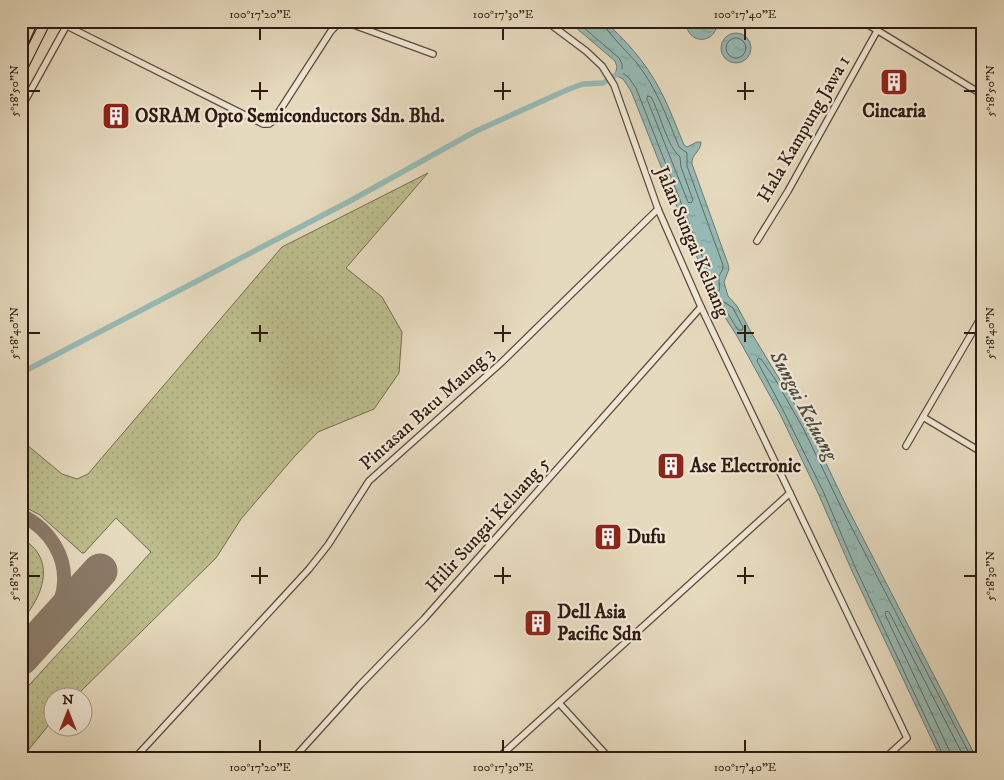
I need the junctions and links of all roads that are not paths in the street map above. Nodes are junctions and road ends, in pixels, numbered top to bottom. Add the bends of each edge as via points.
1 (33, 21) edge
2 (46, 21) edge
3 (546, 21) edge
4 (862, 21) edge
5 (68, 24) edge
6 (877, 31) junction
7 (21, 48) edge
8 (433, 54) dead end
9 (21, 71) edge
10 (983, 95) edge
11 (21, 108) edge
12 (658, 210) junction
13 (757, 241) dead end
14 (701, 307) junction
15 (983, 314) edge
16 (922, 417) junction
17 (906, 446) dead end
18 (983, 453) edge
19 (790, 493) junction
20 (559, 703) junction
21 (134, 759) edge
22 (293, 759) edge
23 (497, 759) edge
24 (610, 759) edge
25 (884, 759) edge

1 - 7 highway
2 - 9 highway
3 - 12 street, Jalan Sungai Keluang via 602,66 614,85
4 - 6 street
5 - 8 street via 262,124 273,121 339,23 351,24
5 - 11 street
6 - 10 street
6 - 13 street, Hala Kampung Jawa 1
12 - 14 street, Jalan Sungai Keluang
12 - 21 street, Pintasan Batu Maung 3 via 502,362 369,481 309,569
14 - 19 street, Jalan Sungai Keluang
14 - 22 street, Hilir Sungai Keluang 5 via 424,619
15 - 16 street
16 - 17 street
16 - 18 street
19 - 20 street
19 - 25 street, Jalan Sungai Keluang via 907,738
20 - 23 street
20 - 24 street

